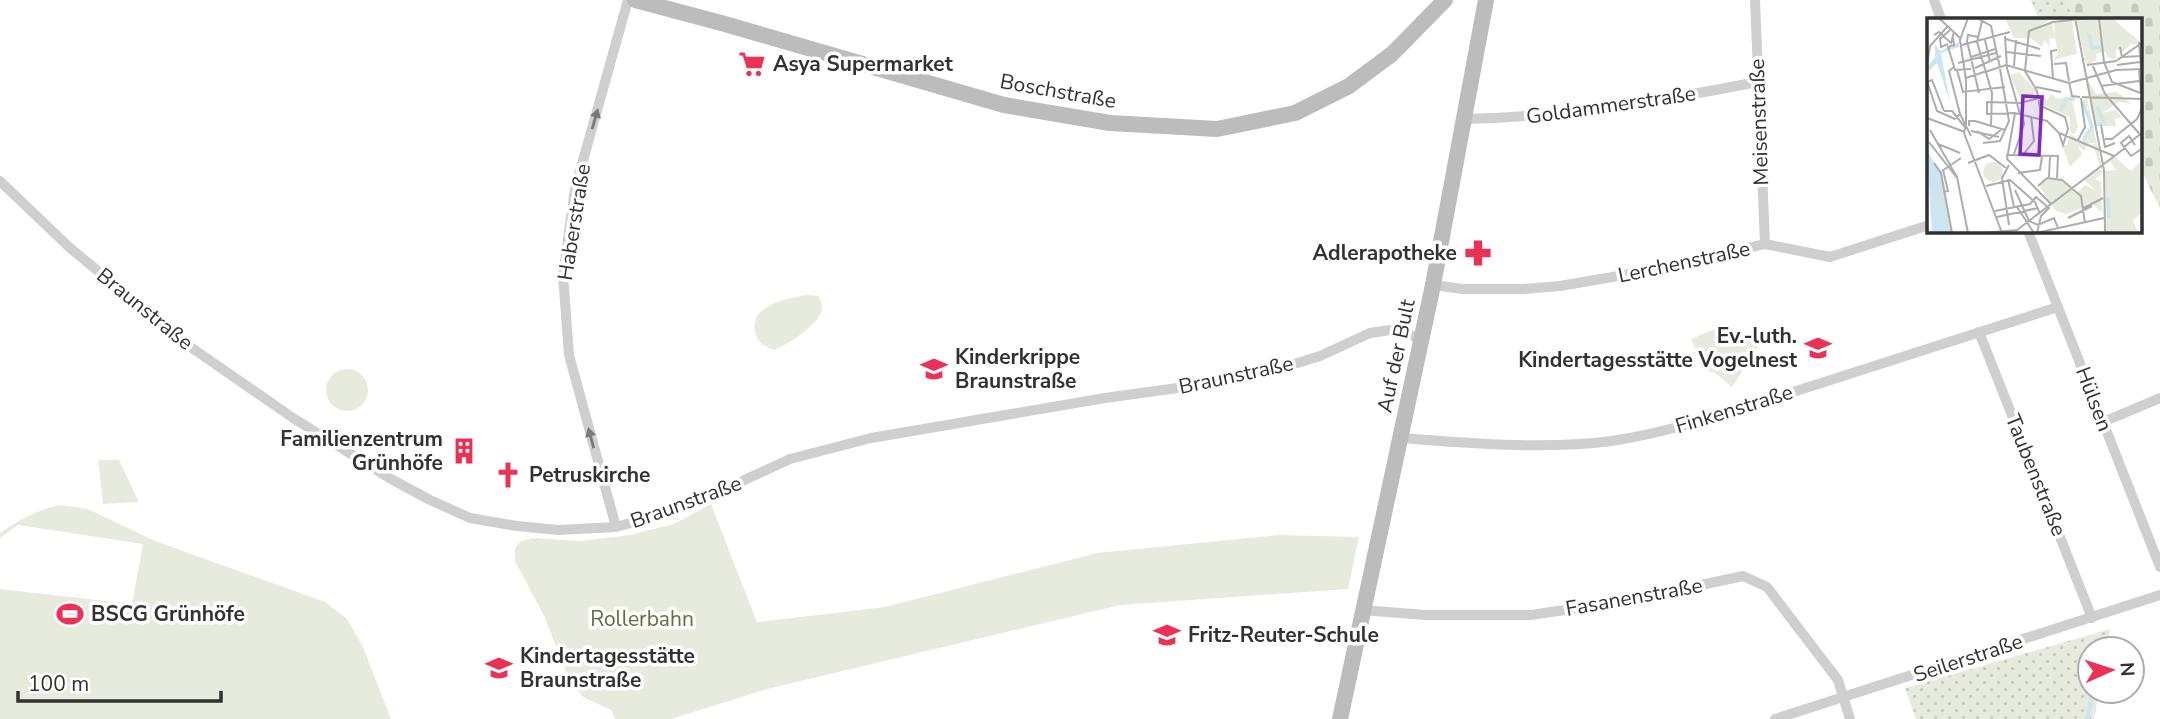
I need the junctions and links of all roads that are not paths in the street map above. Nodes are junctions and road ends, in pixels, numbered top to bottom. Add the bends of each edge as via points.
1 (628, 0) edge
2 (635, 0) edge
3 (1445, 0) edge
4 (1486, 0) edge
5 (1755, 0) edge
6 (1934, 0) edge
7 (1941, 18) edge
8 (1757, 82) junction
9 (1465, 119) junction
10 (0, 181) edge
11 (1927, 226) edge
12 (2029, 233) edge
13 (1765, 244) junction
14 (1433, 285) junction
15 (2058, 307) junction
16 (1979, 332) junction
17 (1421, 338) junction
18 (2160, 398) edge
19 (2103, 422) junction
20 (1400, 438) junction
21 (616, 527) junction
22 (2160, 567) edge
23 (2160, 595) edge
24 (1362, 610) junction
25 (2092, 618) junction
26 (1845, 698) junction
27 (1340, 719) edge
28 (1775, 719) edge
29 (1850, 719) edge

21 -> 1 street, Haberstraße via 569,355 563,275 575,189
2 - 3 street, Boschstraße via 1003,106 1110,123 1206,129 1295,113 1337,93 1380,65
4 - 9 street, Auf der Bult
5 - 8 street, Meisenstraße
6 - 7 street
8 - 9 street, Goldammerstraße via 1578,112
8 - 13 street, Meisenstraße
9 - 14 street, Auf der Bult
10 - 21 street, Braunstraße via 69,247 182,341 391,480 470,518 496,524 558,530
11 - 13 street, Lerchenstraße via 1830,257
12 - 15 street, Hülsen
13 - 14 street, Lerchenstraße via 1560,286 1463,289
14 - 17 street, Auf der Bult
15 - 16 street, Finkenstraße
15 - 19 street, Hülsen
16 - 20 street, Finkenstraße via 1644,436 1543,444
16 - 25 street, Taubenstraße
17 - 20 street, Auf der Bult
17 - 21 street, Braunstraße via 1390,330 1370,333 1320,356 1228,381 871,438 790,459 699,501
18 - 19 street
19 - 22 street, Hülsen
20 - 24 street, Auf der Bult
23 - 25 street, Seilerstraße
24 - 26 street, Fasanenstraße via 1531,615 1743,576 1767,587 1838,680
24 - 27 street, Auf der Bult
25 - 26 street, Seilerstraße
26 - 28 street, Seilerstraße
26 - 29 street, Fasanenstraße

